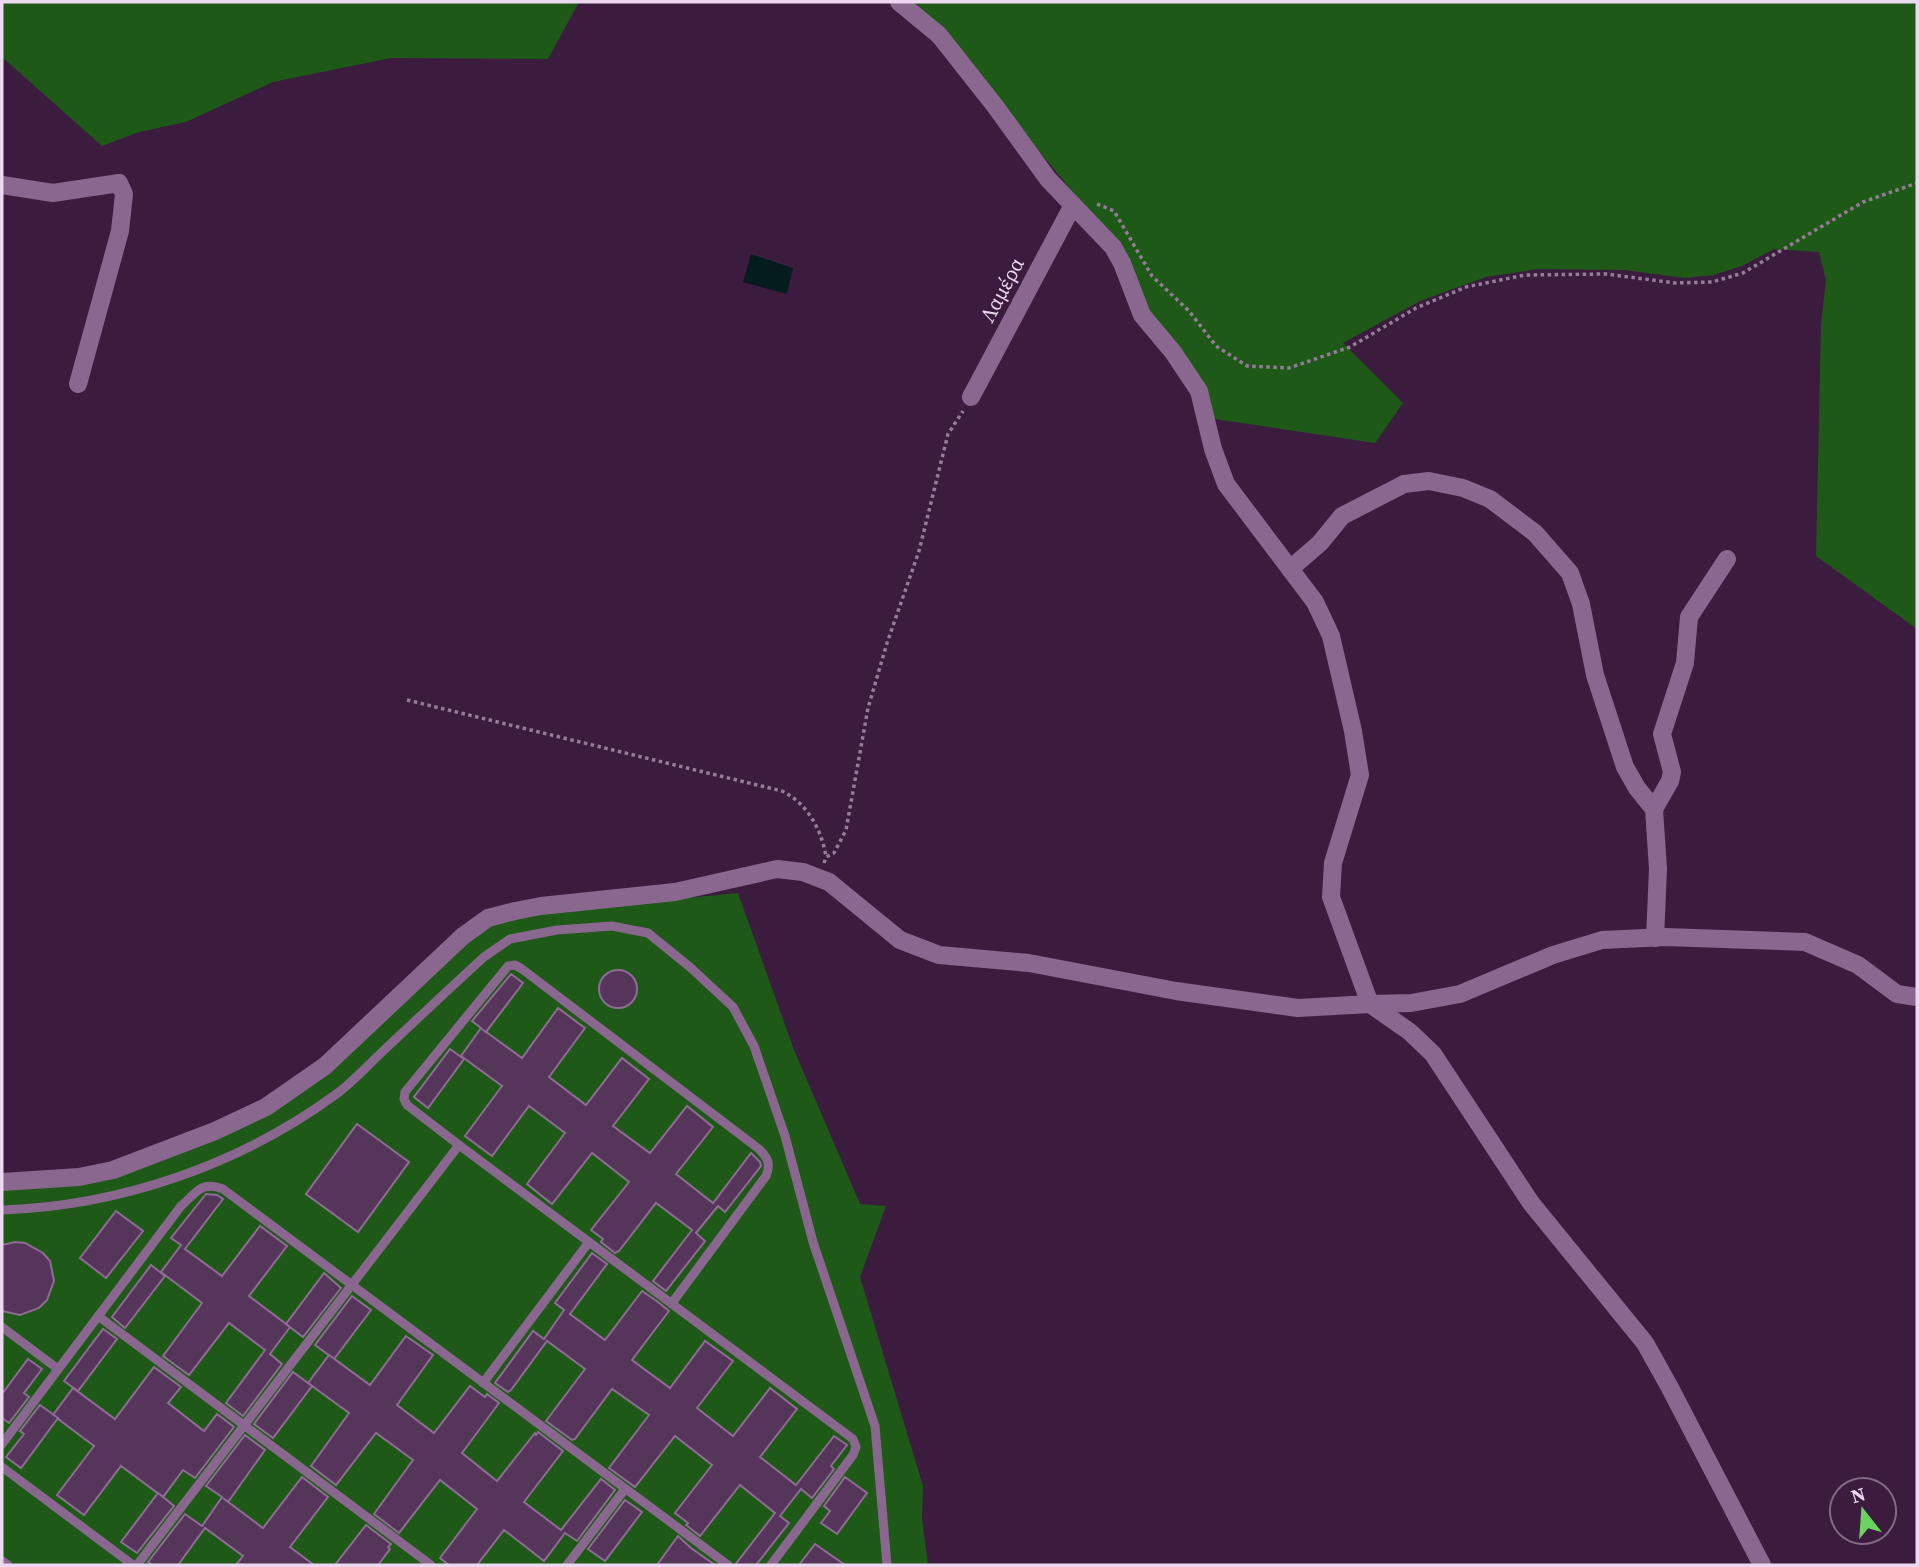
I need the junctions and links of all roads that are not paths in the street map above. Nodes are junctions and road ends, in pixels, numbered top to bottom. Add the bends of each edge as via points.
1 (899, 2) edge
2 (2, 185) edge
3 (1073, 205) junction
4 (78, 384) dead end
5 (971, 397) road end
6 (1727, 559) dead end
7 (1290, 569) junction
8 (1654, 810) junction
9 (1655, 937) junction
10 (1917, 997) edge
11 (1370, 1004) junction
12 (459, 1145) junction
13 (2, 1182) edge
14 (2, 1210) edge
15 (589, 1242) junction
16 (352, 1285) junction
17 (672, 1303) junction
18 (98, 1316) junction
19 (2, 1327) edge
20 (58, 1369) junction
21 (483, 1383) junction
22 (244, 1426) junction
23 (2, 1444) edge
24 (2, 1468) edge
25 (625, 1489) junction
26 (2, 1561) edge
27 (8, 1565) edge
28 (135, 1565) edge
29 (431, 1565) edge
30 (568, 1565) edge
31 (728, 1565) edge
32 (771, 1565) edge
33 (887, 1565) edge
34 (1762, 1565) edge

1 - 3 street via 939,35 1048,179
2 - 4 street via 53,193 119,183 124,194 120,231
3 - 5 street, Λαμέρα
3 - 7 street via 1113,247 1142,315 1199,391 1226,484
6 - 8 street via 1689,617 1685,663 1662,734 1672,772
7 - 8 street via 1342,516 1404,484 1429,481 1490,499 1535,533 1570,573 1595,675 1625,767
7 - 11 street via 1315,602 1331,636 1353,731 1360,775 1333,863 1331,897
8 - 9 street via 1658,869
9 - 10 street via 1805,942 1858,965 1897,994
9 - 11 street via 1602,940 1460,994 1411,1003
11 - 13 street via 1298,1008 1029,963 939,956 900,940 829,882 778,869 675,892 541,906 488,918 325,1066 266,1107 113,1170
11 - 34 street via 1433,1054 1531,1203 1645,1343
12 - 15 lane
12 - 16 lane
12 - 17 lane via 407,1105 405,1092 501,973 515,965 759,1149 769,1162 766,1176
14 - 33 lane via 98,1200 166,1181 253,1146 336,1094 484,957 510,939 612,926 648,933 733,1007 754,1046 785,1136 813,1242 876,1426
15 - 17 lane
15 - 21 lane
16 - 18 lane via 223,1189 210,1185 181,1206
16 - 21 lane
16 - 22 lane
17 - 32 lane via 853,1439 853,1455
18 - 20 lane
18 - 22 lane
19 - 20 lane
20 - 23 lane
21 - 25 lane
22 - 28 lane
22 - 29 lane
24 - 28 lane
25 - 30 lane
25 - 31 lane
26 - 27 lane

